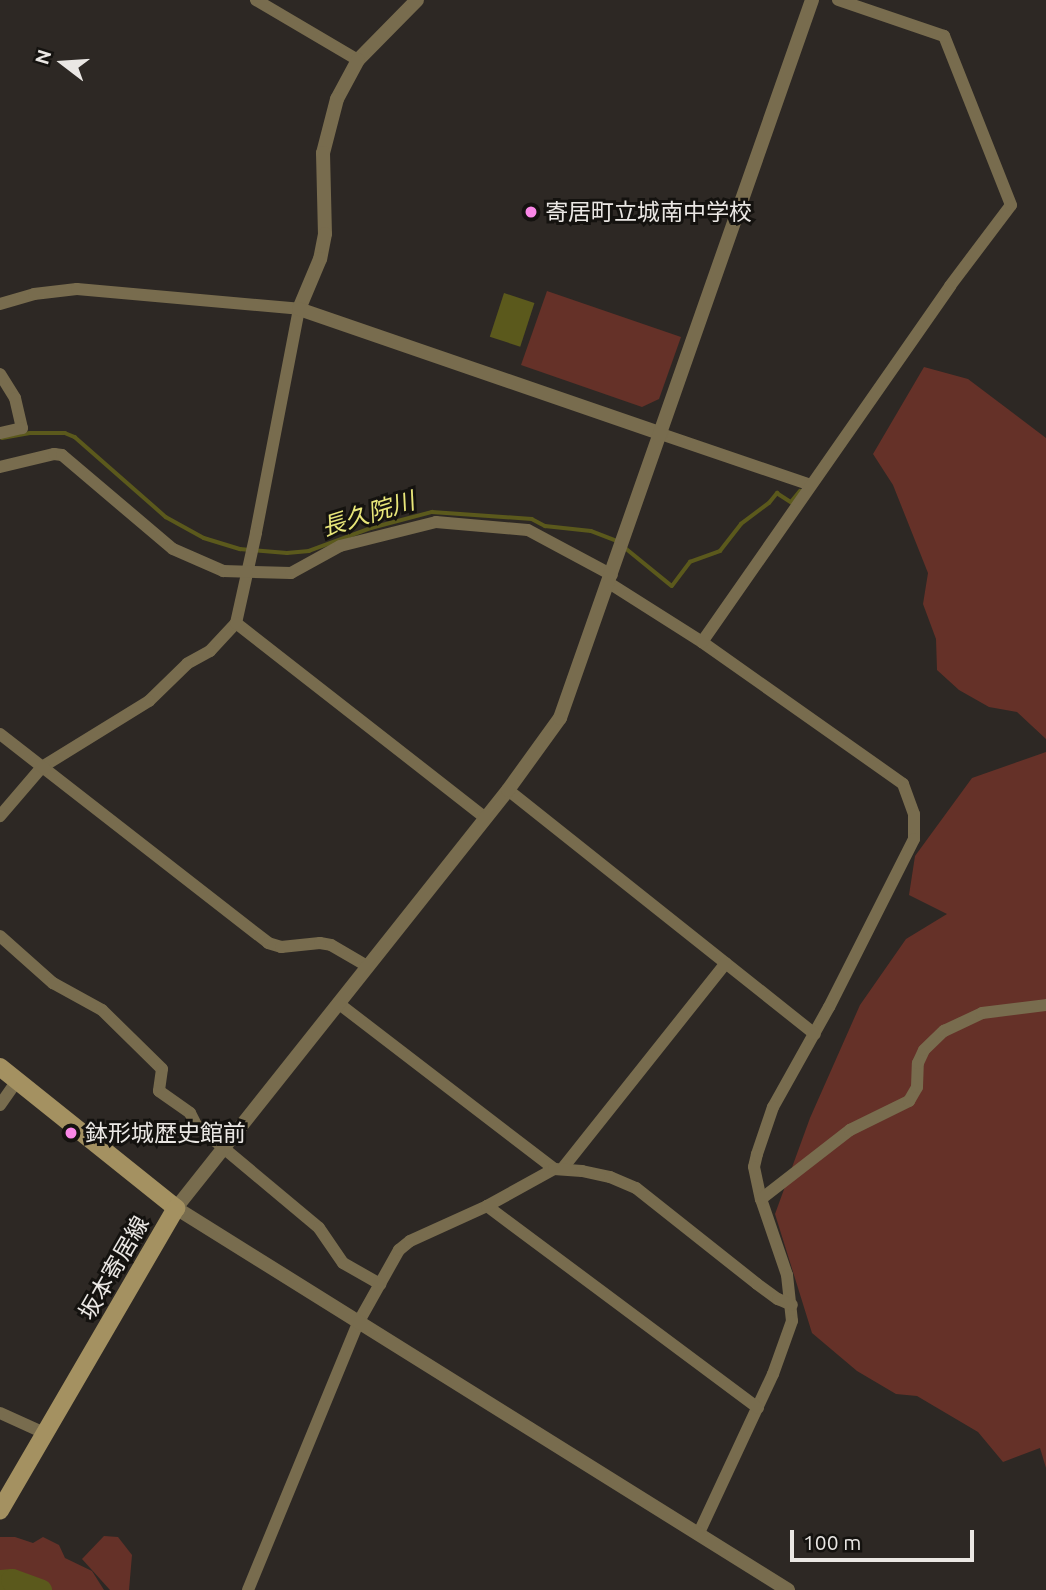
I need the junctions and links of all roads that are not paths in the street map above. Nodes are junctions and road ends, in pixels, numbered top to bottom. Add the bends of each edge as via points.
1 (256, 0) edge
2 (417, 0) edge
3 (812, 0) edge
4 (838, 0) edge
5 (358, 60) junction
6 (0, 304) edge
7 (299, 309) junction
8 (0, 373) edge
9 (0, 433) edge
10 (661, 434) junction
11 (0, 467) edge
12 (811, 485) junction
13 (247, 573) junction
14 (610, 579) junction
15 (236, 623) junction
16 (702, 642) junction
17 (0, 734) edge
18 (42, 767) junction
19 (508, 790) junction
20 (0, 816) edge
21 (485, 818) junction
22 (0, 936) edge
23 (726, 962) junction
24 (367, 966) junction
25 (338, 1003) junction
26 (1046, 1006) edge
27 (815, 1034) junction
28 (0, 1067) edge
29 (17, 1081) junction
30 (0, 1105) edge
31 (223, 1149) junction
32 (558, 1169) junction
33 (761, 1199) junction
34 (487, 1206) junction
35 (176, 1208) junction
36 (380, 1284) junction
37 (792, 1304) junction
38 (358, 1323) junction
39 (758, 1408) junction
40 (0, 1413) edge
41 (44, 1433) junction
42 (0, 1510) edge
43 (699, 1533) junction
44 (248, 1590) edge
45 (788, 1590) edge

1 - 5 street
2 - 5 street
3 - 10 street
4 - 12 street via 944,36 1011,205
5 - 7 street via 337,99 326,136 325,234
6 - 7 street via 77,289
7 - 10 street
7 - 13 street
8 - 9 street via 15,398 22,428
10 - 12 street
10 - 14 street
11 - 13 street via 62,455 173,549 223,571
12 - 16 street
13 - 14 street via 290,573 340,546 436,522 528,530
13 - 15 street
14 - 16 street
14 - 19 street via 561,718
15 - 18 street via 149,701
15 - 21 street
16 - 27 street via 903,784 914,814 914,839
17 - 18 street
18 - 20 street
18 - 24 street via 268,943 281,947 331,945
19 - 21 street
19 - 23 street
21 - 24 street
22 - 31 street via 53,983 102,1010 162,1069 159,1091 190,1113 196,1125
23 - 27 street
23 - 32 street
24 - 25 street
25 - 31 street
25 - 32 street
26 - 33 street via 982,1013 944,1031 924,1050 917,1087 909,1101 850,1130
27 - 33 street via 773,1107 757,1154 754,1167
28 - 29 main road, 坂本寄居線
29 - 30 street
29 - 35 main road, 坂本寄居線
31 - 35 street
31 - 36 street via 319,1228 343,1263
32 - 34 street
32 - 37 street via 610,1177 636,1188 757,1284
33 - 37 street
34 - 36 street via 410,1241 399,1250
34 - 39 street
35 - 38 street
35 - 41 main road, 坂本寄居線
36 - 38 street
37 - 39 street via 788,1337
38 - 43 street
38 - 44 street
39 - 43 street
40 - 41 street
41 - 42 main road, 坂本寄居線
43 - 45 street

